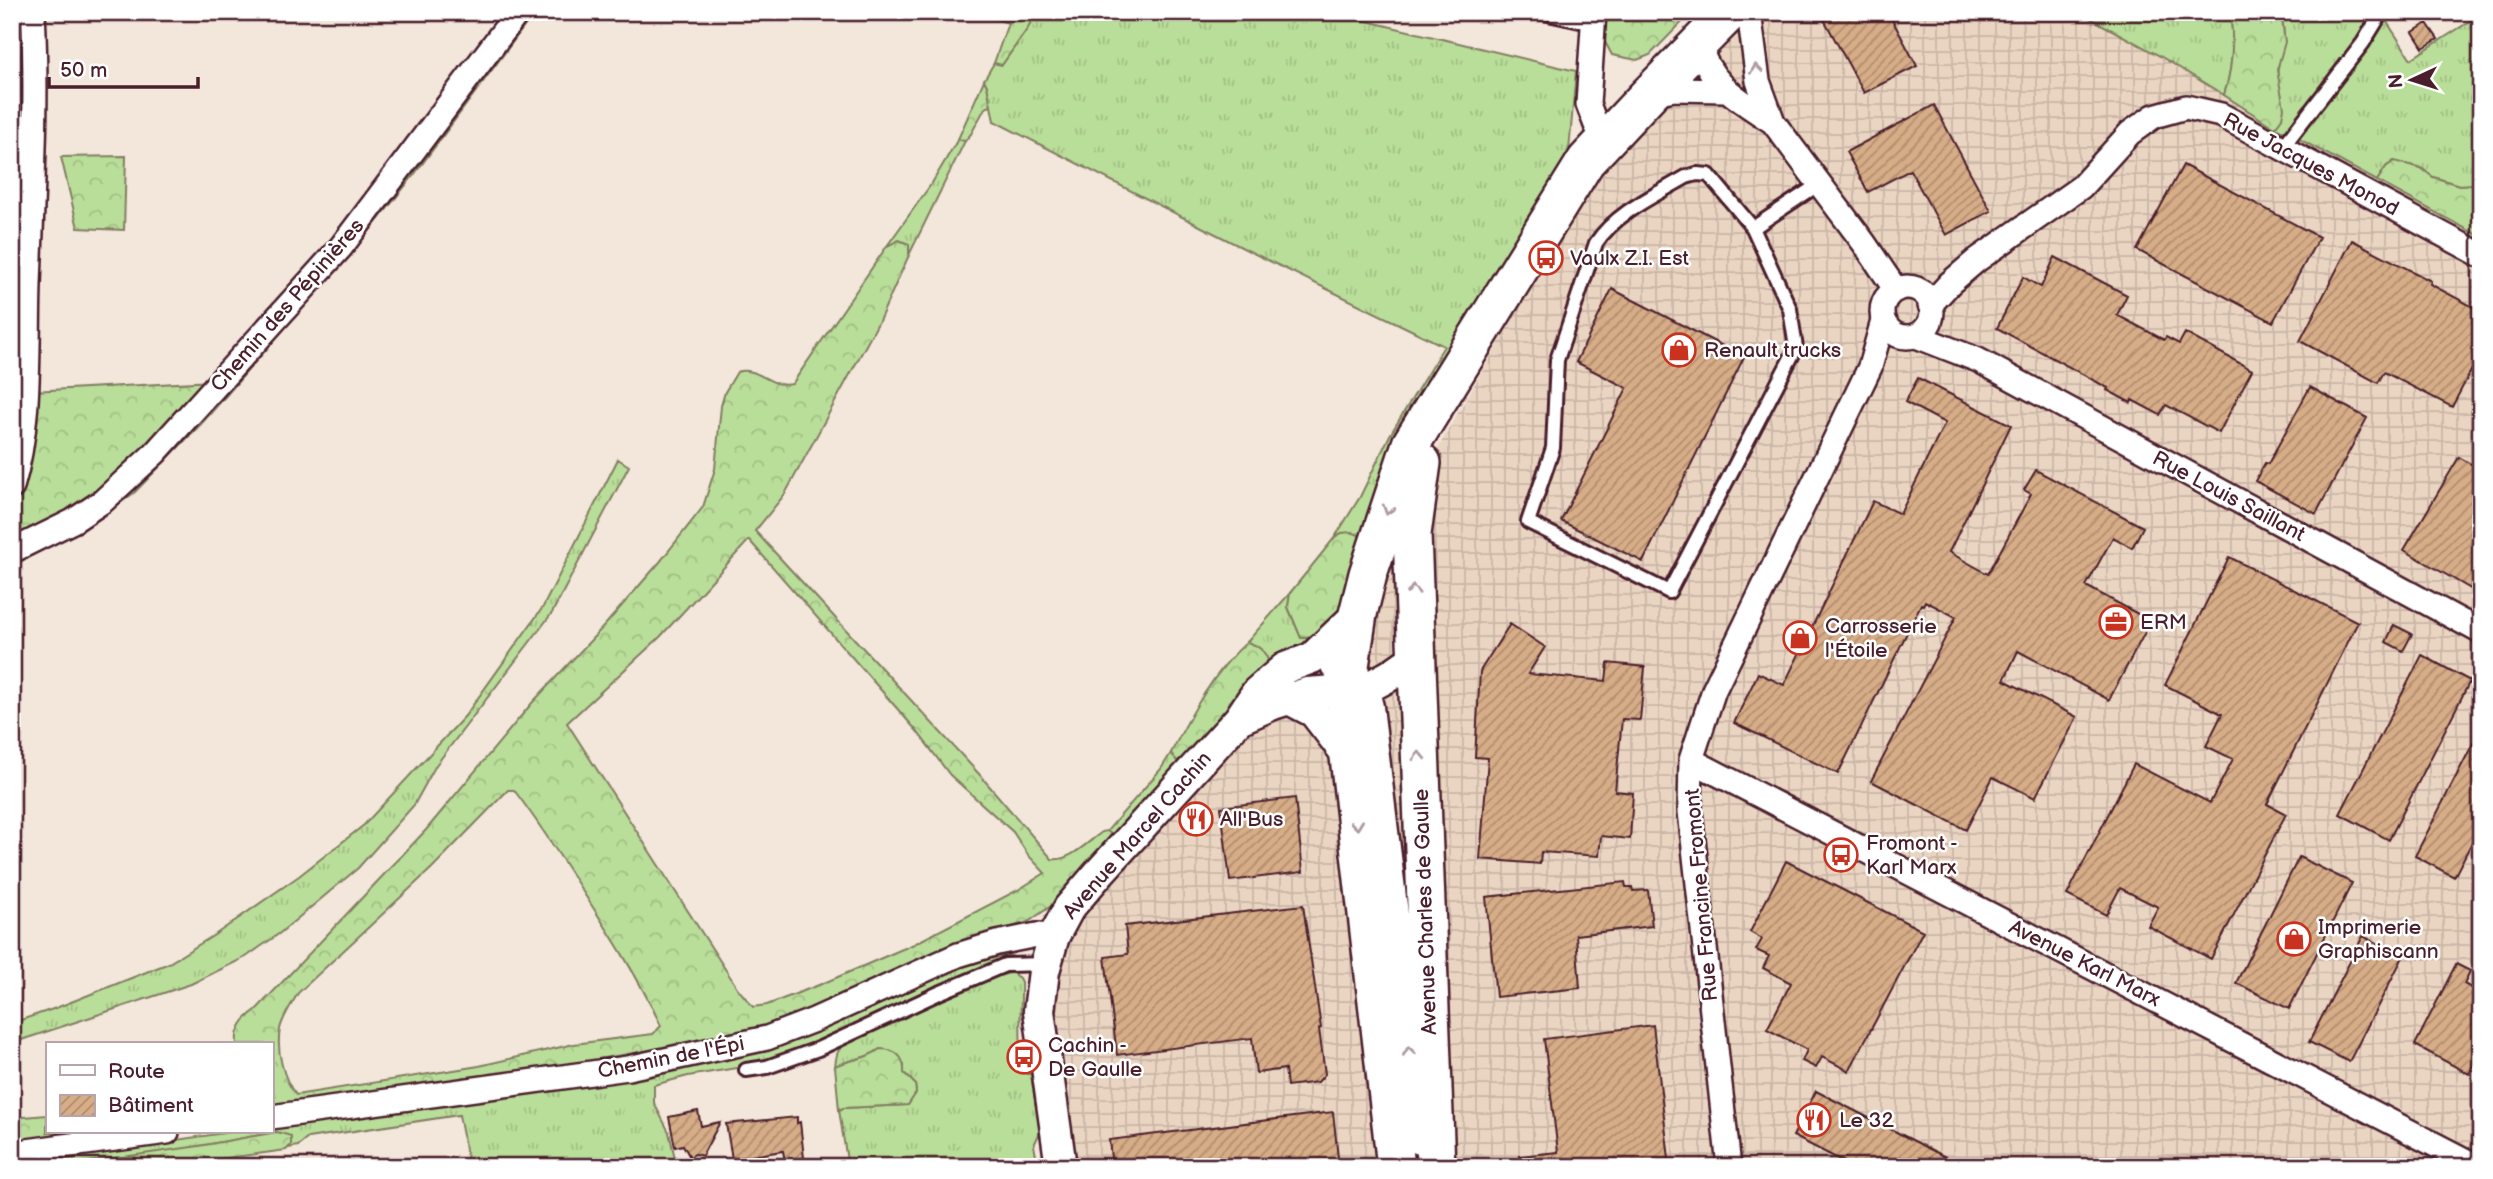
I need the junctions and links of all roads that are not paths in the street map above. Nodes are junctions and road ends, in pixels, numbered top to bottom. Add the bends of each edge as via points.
1 (33, 12) edge
2 (518, 12) edge
3 (1539, 12) edge
4 (1730, 12) edge
5 (1749, 12) edge
6 (2382, 12) edge
7 (1594, 18) edge
8 (1699, 43) junction
9 (1726, 90) junction
10 (1649, 94) junction
11 (1773, 122) junction
12 (1605, 138) junction
13 (2282, 148) junction
14 (1819, 184) junction
15 (1753, 228) junction
16 (2481, 255) edge
17 (1906, 311) junction
18 (1437, 404) junction
19 (12, 487) edge
20 (12, 551) edge
21 (1358, 614) junction
22 (2481, 632) edge
23 (1312, 658) junction
24 (1415, 658) junction
25 (1353, 683) junction
26 (1289, 699) junction
27 (1239, 719) junction
28 (1349, 757) junction
29 (1691, 761) junction
30 (1050, 950) junction
31 (746, 1070) dead end
32 (273, 1117) edge
33 (152, 1134) edge
34 (12, 1153) edge
35 (1061, 1167) edge
36 (1396, 1167) edge
37 (1425, 1167) edge
38 (1436, 1167) edge
39 (1729, 1167) edge
40 (2478, 1167) edge

1 - 19 street via 25,410
2 - 20 street, Chemin des Pépinières via 341,247 155,453 103,501
3 - 7 lane
4 - 8 main road
11 -> 5 street via 1758,81
6 - 13 lane
7 - 12 street via 1588,104
8 - 9 street via 1703,61
8 - 10 main road
9 - 10 street via 1674,89
9 - 11 street
10 - 12 main road
11 - 14 street
12 - 18 main road via 1586,161
13 - 16 street, Rue Jacques Monod
13 - 17 street, Rue Jacques Monod via 2221,115 2186,107 2154,116 2130,133 2081,187
14 - 15 lane
14 - 17 street via 1864,243
15 - 15 lane via 1790,309 1796,348 1669,592 1528,522 1553,448 1557,360 1596,243 1617,219 1697,174 1709,176
17 - 22 street, Rue Louis Saillant via 1978,360
17 - 29 street, Rue Francine Fromont via 1870,367 1714,690
18 -> 21 main road via 1411,444
24 -> 18 main road via 1412,534 1421,467
21 - 23 street, Avenue Marcel Cachin
21 - 25 main road
23 - 25 street
23 - 27 street, Avenue Marcel Cachin via 1285,668 1258,692
24 - 25 street, Avenue Marcel Cachin via 1389,676
38 -> 24 main road, Avenue Charles de Gaulle
25 - 26 street, Avenue Marcel Cachin
25 - 28 main road
37 -> 25 street, Avenue Charles de Gaulle
26 - 27 street, Avenue Marcel Cachin
26 - 28 street via 1314,712
27 - 30 street, Avenue Marcel Cachin via 1069,908
28 -> 36 main road
29 - 39 street, Rue Francine Fromont via 1690,811
29 - 40 street, Avenue Karl Marx
30 - 31 lane via 939,993 818,1049 767,1068
30 - 32 street, Chemin de l'Épi via 1037,935 997,943 958,955 767,1038 628,1068
30 - 35 street, Avenue Marcel Cachin via 1039,1011
33 - 34 street

